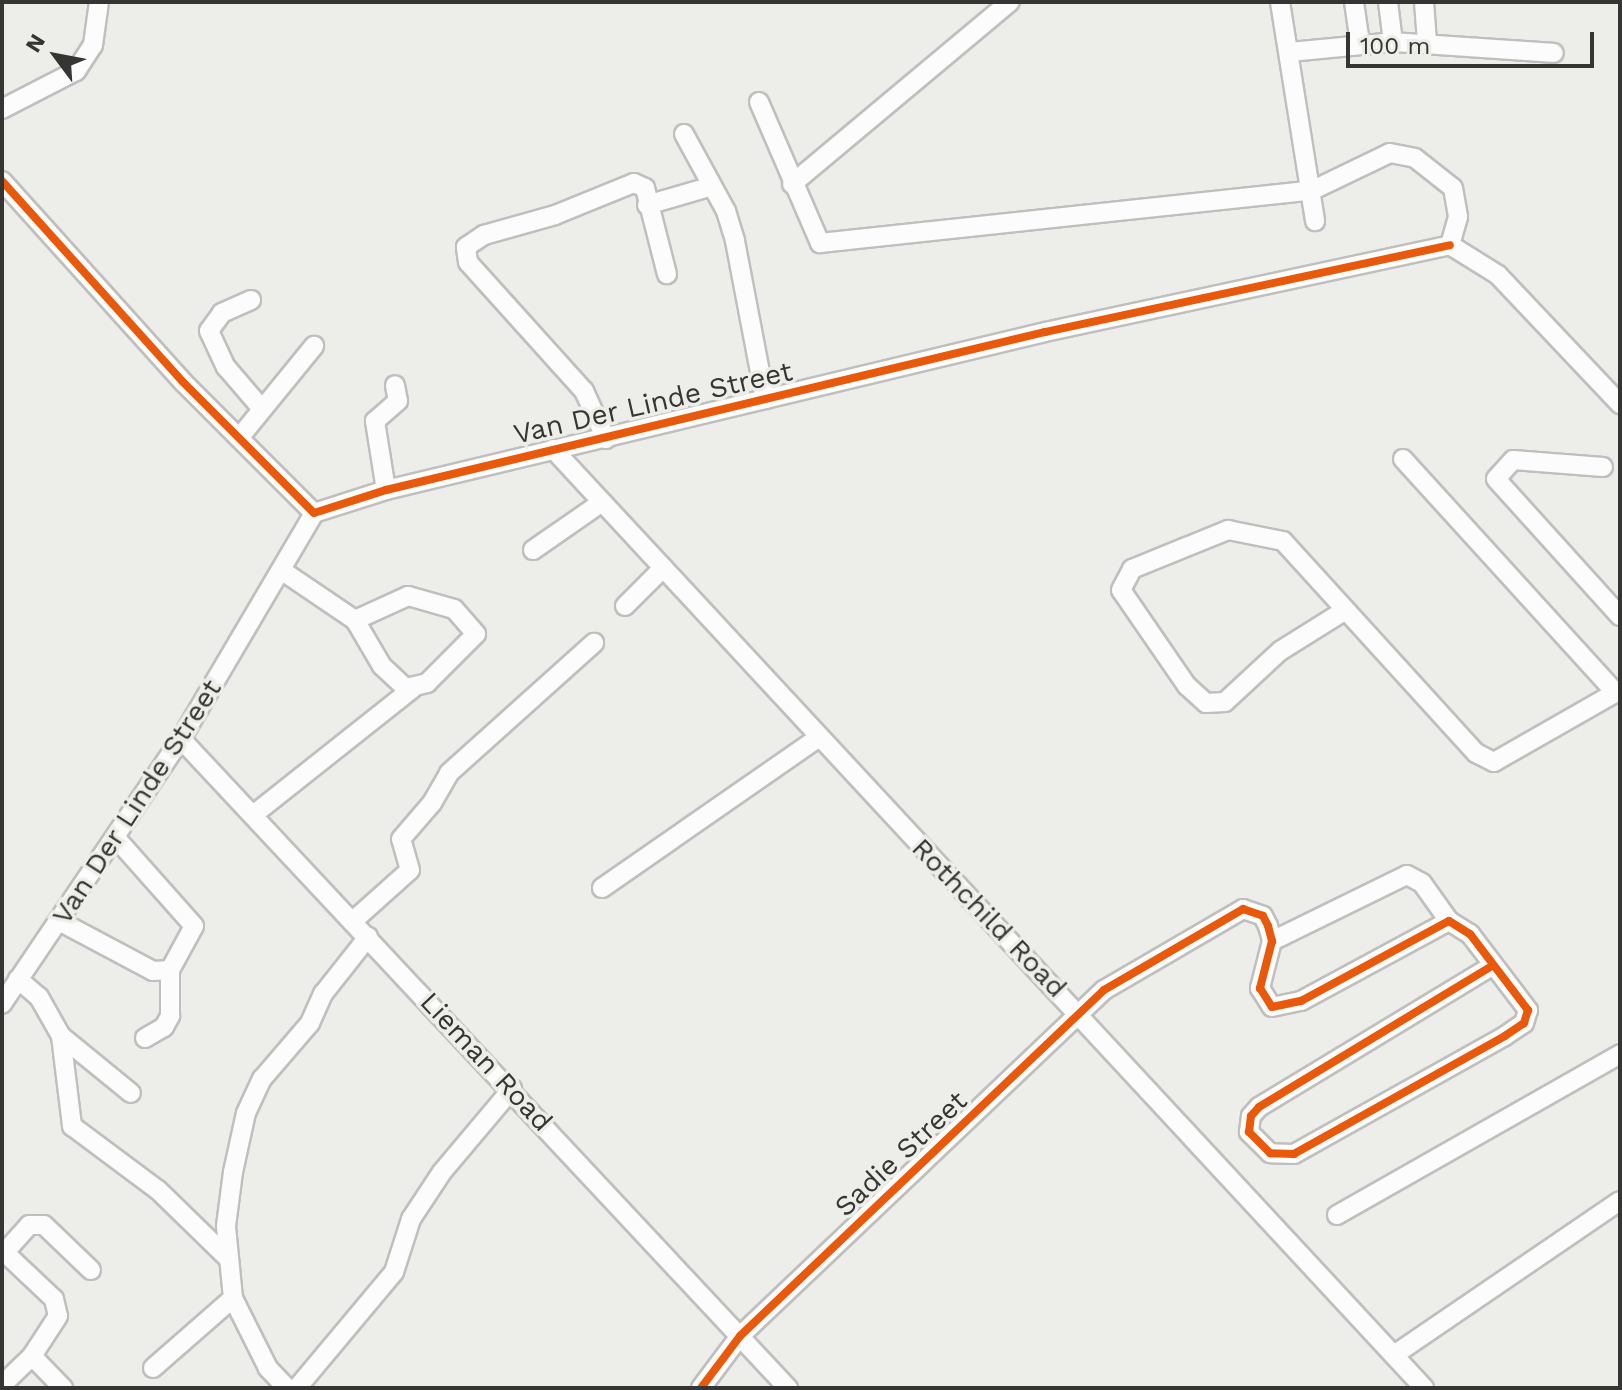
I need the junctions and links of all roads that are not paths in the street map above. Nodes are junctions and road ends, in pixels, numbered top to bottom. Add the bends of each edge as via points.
1 (99, 2) edge
2 (1010, 2) edge
3 (1280, 2) edge
4 (1354, 2) edge
5 (1388, 2) edge
6 (1424, 2) edge
7 (1393, 42) junction
8 (1427, 42) junction
9 (1360, 43) junction
10 (1290, 52) junction
11 (1554, 53) dead end
12 (759, 102) dead end
13 (2, 109) edge
14 (684, 134) dead end
15 (2, 181) edge
16 (792, 184) junction
17 (709, 187) junction
18 (1313, 190) junction
19 (647, 205) junction
20 (1315, 221) dead end
21 (1450, 245) junction
22 (667, 274) dead end
23 (251, 300) dead end
24 (314, 346) dead end
25 (395, 385) dead end
26 (1618, 398) edge
27 (765, 399) junction
28 (262, 409) junction
29 (239, 438) junction
30 (606, 439) junction
31 (553, 449) junction
32 (1403, 459) dead end
33 (1603, 467) dead end
34 (386, 490) junction
35 (602, 502) junction
36 (314, 513) junction
37 (533, 550) dead end
38 (663, 568) junction
39 (284, 572) junction
40 (625, 606) dead end
41 (1344, 611) junction
42 (1620, 616) edge
43 (355, 620) junction
44 (594, 643) dead end
45 (413, 688) junction
46 (1618, 692) edge
47 (819, 737) junction
48 (181, 739) junction
49 (253, 815) junction
50 (115, 837) junction
51 (602, 888) dead end
52 (59, 921) junction
53 (353, 921) junction
54 (1449, 921) junction
55 (368, 937) junction
56 (1272, 941) junction
57 (1492, 966) junction
58 (170, 970) junction
59 (18, 979) junction
60 (2, 1004) edge
61 (1083, 1016) junction
62 (61, 1036) junction
63 (145, 1038) dead end
64 (1620, 1054) edge
65 (512, 1089) junction
66 (131, 1093) dead end
67 (1620, 1201) edge
68 (1337, 1215) dead end
69 (4, 1251) edge
70 (227, 1257) junction
71 (91, 1270) dead end
72 (233, 1298) junction
73 (740, 1336) junction
74 (1394, 1355) junction
75 (32, 1356) junction
76 (153, 1368) dead end
77 (2, 1385) edge
78 (63, 1388) edge
79 (287, 1388) edge
80 (297, 1388) edge
81 (701, 1388) edge
82 (788, 1388) edge
83 (1424, 1388) edge

1 - 13 street via 93,45 76,71
2 - 16 street
3 - 10 street
4 - 9 street
5 - 7 street
6 - 8 street
7 - 8 street
7 - 9 street
8 - 11 street
9 - 10 street
10 - 18 street
12 - 16 street
14 - 17 street
15 - 29 street
16 - 18 street via 815,240 829,245
17 - 19 street
17 - 27 street via 726,211 735,241
18 - 20 street
18 - 21 street via 1390,153 1415,158 1441,175 1458,198
19 - 22 street
19 - 30 street via 645,188 634,183 555,215 484,235 464,252 584,391
21 - 26 street via 1498,275
21 - 27 street, Van Der Linde Street
23 - 28 street via 222,313 209,331 226,367
24 - 28 street
25 - 34 street via 398,401 375,421
27 - 30 street, Van Der Linde Street
28 - 29 street
29 - 36 street
30 - 31 street, Van Der Linde Street
31 - 34 street, Van Der Linde Street
31 - 35 street, Rothchild Road
32 - 46 street
33 - 42 street via 1513,460 1496,479
34 - 36 street, Van Der Linde Street
35 - 37 street
35 - 38 street, Rothchild Road
36 - 39 street, Van Der Linde Street
38 - 40 street
38 - 47 street, Rothchild Road
39 - 43 street
39 - 48 street, Van Der Linde Street
41 - 41 street via 1280,651 1225,702 1206,703 1179,674 1121,590 1132,569 1228,530 1247,531 1293,549
41 - 46 street via 1476,753 1494,762 1504,761
43 - 45 street via 390,677
43 - 45 street via 408,596 454,609 471,624 476,634 468,647 427,683
44 - 53 street via 449,773 401,839 410,870
45 - 49 street
47 - 51 street
47 - 61 street, Rothchild Road
48 - 49 street, Lieman Road
48 - 50 street, Van Der Linde Street
49 - 53 street, Lieman Road
50 - 52 street, Van Der Linde Street
50 - 58 street via 194,926
52 - 58 street via 153,971
52 - 59 street, Van Der Linde Street
53 - 55 street, Lieman Road
54 - 56 street via 1422,883 1407,875
54 - 56 street via 1279,1008 1268,1004 1260,988
54 - 57 street via 1470,934
55 - 65 street, Lieman Road
55 - 70 street via 323,994 310,1023 262,1079 246,1113 229,1198
56 - 61 street, Sadie Street via 1263,916 1243,909 1104,990
57 - 57 street via 1528,1010 1524,1023 1505,1036 1294,1154 1270,1153 1249,1132 1251,1116 1259,1107
58 - 63 street via 170,1016 164,1027
59 - 60 street, Van Der Linde Street
59 - 62 street via 39,997
61 - 73 street, Sadie Street
61 - 74 street, Rothchild Road
62 - 66 street
62 - 70 street via 72,1126 158,1190
64 - 68 street
65 - 73 street, Lieman Road
65 - 80 street via 442,1172 411,1219 394,1272
67 - 74 street
69 - 71 street via 29,1225 44,1225
69 - 75 street via 56,1304 56,1325
70 - 72 street
72 - 76 street
72 - 79 street via 268,1368
73 - 81 street, Sadie Street
73 - 82 street, Lieman Road
74 - 83 street, Rothchild Road
75 - 77 street
75 - 78 street

